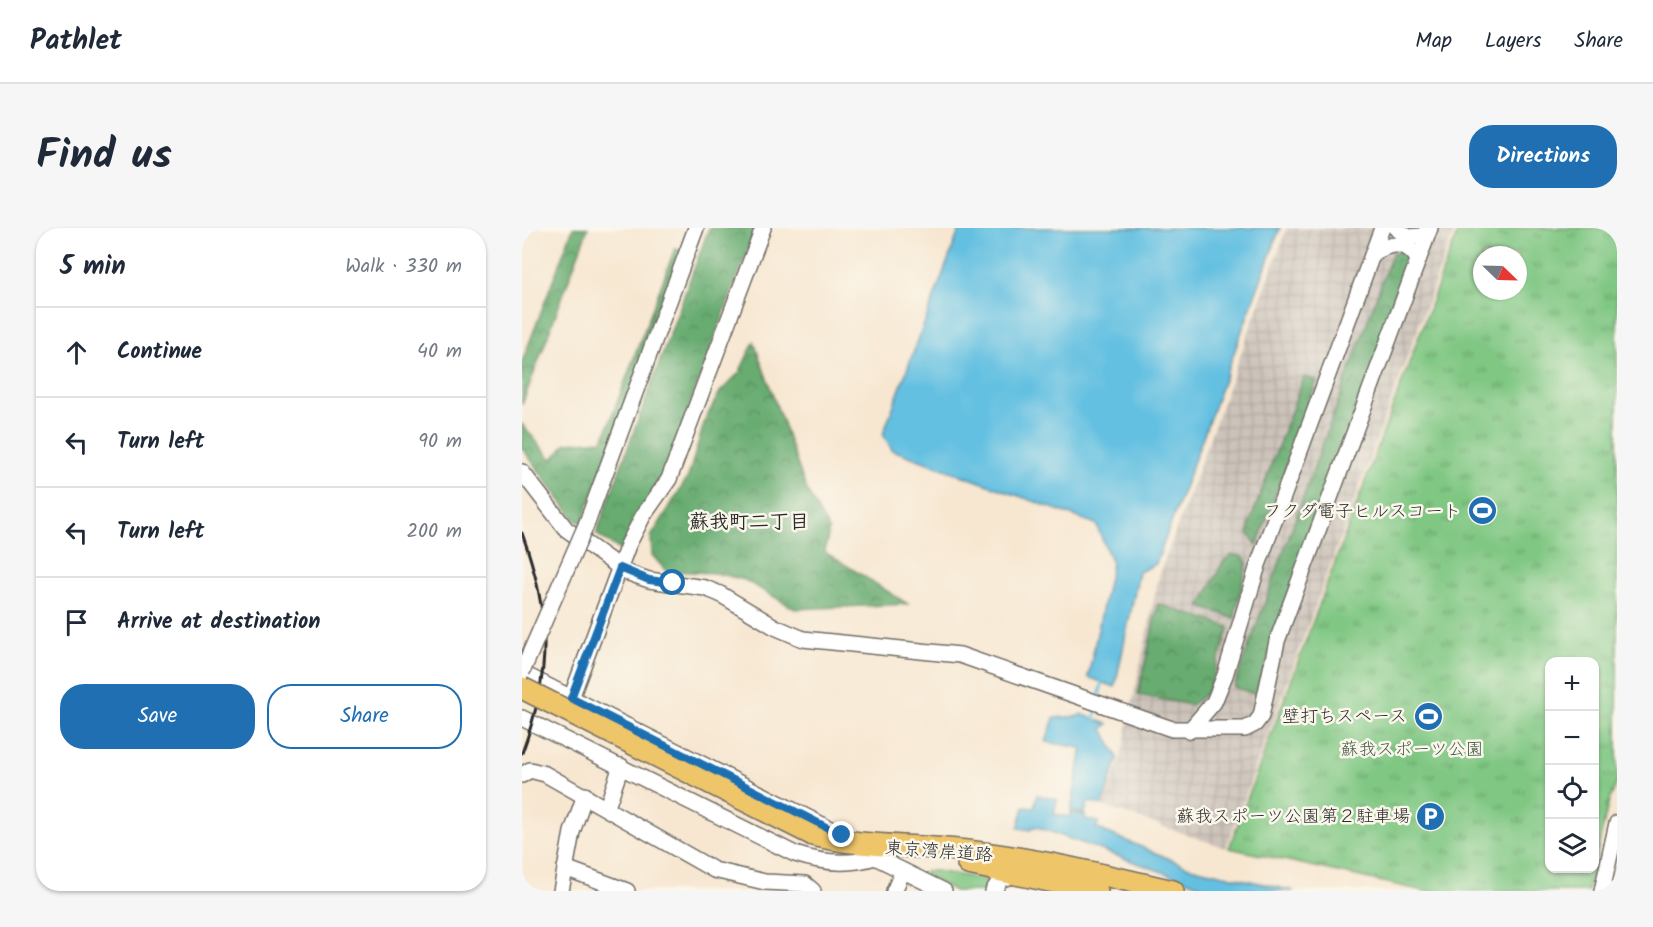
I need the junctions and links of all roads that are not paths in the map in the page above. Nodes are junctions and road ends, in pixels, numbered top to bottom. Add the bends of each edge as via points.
1 (696, 228) edge
2 (763, 228) edge
3 (1382, 228) edge
4 (1396, 228) edge
5 (1429, 229) edge
6 (1372, 254) junction
7 (1418, 260) junction
8 (522, 472) edge
9 (620, 568) junction
10 (522, 672) edge
11 (530, 685) edge
12 (571, 698) junction
13 (524, 714) edge
14 (1189, 731) junction
15 (621, 765) junction
16 (522, 775) edge
17 (585, 795) junction
18 (607, 807) junction
19 (1617, 824) edge
20 (811, 833) junction
21 (857, 844) junction
22 (875, 857) junction
23 (565, 868) junction
24 (903, 871) junction
25 (1019, 875) junction
26 (763, 886) edge
27 (561, 891) edge
28 (626, 891) edge
29 (813, 891) edge
30 (894, 891) edge
31 (944, 891) edge
32 (993, 891) edge
33 (1097, 891) edge
34 (1173, 891) edge
35 (1602, 891) edge

1 - 10 street, bridge via 586,525
2 - 9 street via 669,479 643,516
3 - 6 street
4 - 5 street via 1408,237 1422,236
5 - 7 street
6 - 7 street via 1382,247 1400,245 1408,247
6 - 14 street via 1258,565 1225,675 1214,702
7 - 14 street via 1277,642 1261,716 1245,729
8 - 9 street via 566,529
9 - 12 street
9 - 14 street via 649,580 705,588 803,639 960,655 1165,727
10 - 11 street
11 - 12 street
11 - 13 street
11 - 20 highway, 東京湾岸道路, bridge
12 - 20 street
13 - 15 street
13 - 20 highway, 東京湾岸道路
15 - 18 street
15 - 22 street via 795,854 838,863
16 - 17 street via 530,770 545,774
17 - 18 street
17 - 23 street
18 - 26 street via 714,870
19 - 35 street
20 - 21 highway, 東京湾岸道路
20 - 22 highway, 東京湾岸道路
21 - 22 street
21 - 34 highway, 東京湾岸道路 via 969,851
22 - 24 street
22 - 25 highway, 東京湾岸道路 via 935,859
23 - 27 street
23 - 28 street
24 - 30 street
24 - 31 street
25 - 32 street via 1001,879
25 - 33 highway, 東京湾岸道路
26 - 29 street via 805,884

